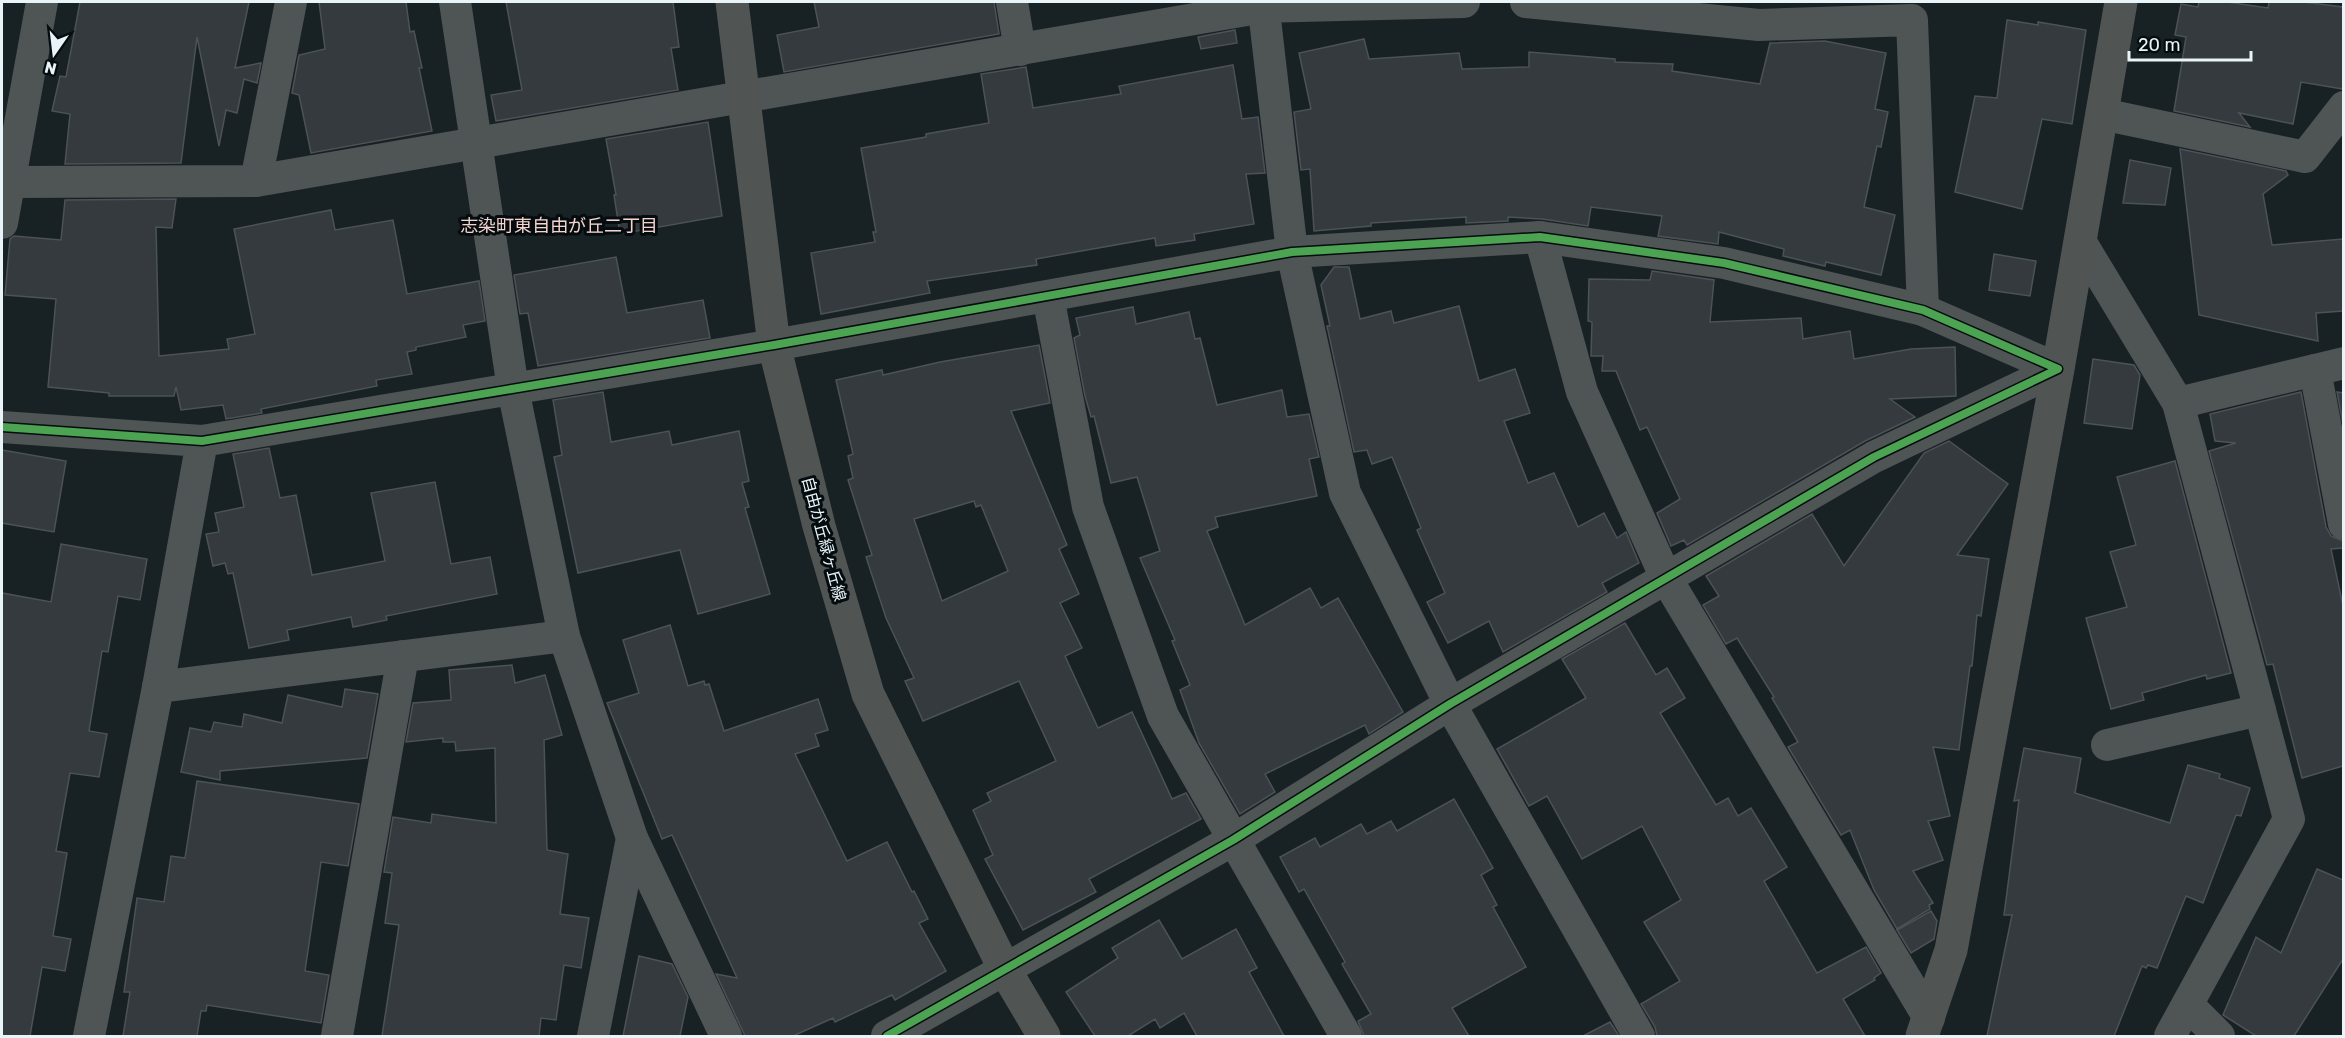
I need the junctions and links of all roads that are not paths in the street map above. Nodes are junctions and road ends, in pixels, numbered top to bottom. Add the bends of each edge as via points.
1 (42, 2) edge
2 (291, 2) edge
3 (455, 2) edge
4 (732, 2) edge
5 (1012, 2) edge
6 (1464, 2) edge
7 (1526, 2) edge
8 (2121, 2) edge
9 (1264, 4) edge
10 (1758, 13) edge
11 (1020, 50) junction
12 (745, 97) junction
13 (2343, 107) edge
14 (2102, 114) junction
15 (475, 144) junction
16 (256, 181) junction
17 (10, 182) junction
18 (2, 223) edge
19 (1540, 237) junction
20 (2080, 241) junction
21 (1292, 252) junction
22 (1048, 296) junction
23 (1923, 310) junction
24 (774, 345) junction
25 (2329, 367) edge
26 (2058, 369) junction
27 (513, 389) junction
28 (2178, 403) junction
29 (2, 427) edge
30 (202, 441) junction
31 (2343, 524) edge
32 (1666, 578) junction
33 (564, 636) junction
34 (403, 656) junction
35 (158, 687) junction
36 (1450, 704) junction
37 (2260, 710) junction
38 (2107, 746) dead end
39 (632, 837) junction
40 (1233, 840) junction
41 (1005, 969) junction
42 (2188, 1005) junction
43 (1925, 1027) edge
44 (89, 1036) edge
45 (337, 1036) edge
46 (593, 1036) edge
47 (726, 1036) edge
48 (886, 1036) edge
49 (1044, 1036) edge
50 (1346, 1036) edge
51 (1639, 1036) edge
52 (2170, 1036) edge
53 (2219, 1036) edge

1 - 17 street
2 - 16 street
3 - 15 street
4 - 12 street, 自由が丘緑ヶ丘線
5 - 11 street
6 - 9 street
7 - 10 street
8 - 14 street
9 - 11 street
9 - 21 street
10 - 23 street via 1912,20
11 - 12 street
12 - 15 street
12 - 24 street, 自由が丘緑ヶ丘線
13 - 14 street via 2305,157
14 - 20 street
15 - 16 street
15 - 27 street
16 - 17 street
17 - 18 street
19 - 21 street
19 - 23 street via 1724,263
19 - 32 street via 1582,392
20 - 26 street
20 - 28 street
21 - 22 street
21 - 36 street via 1346,493
22 - 24 street
22 - 40 street via 1088,507 1163,716
23 - 26 street
24 - 27 street
24 - 41 street, 自由が丘緑ヶ丘線 via 819,526 868,694
25 - 28 street
25 - 31 street
26 - 32 street via 1874,457
26 - 43 street via 1951,950
27 - 30 street
27 - 33 street
28 - 37 street
29 - 30 street
30 - 35 street
32 - 36 street
32 - 43 street
33 - 34 street
33 - 39 street
34 - 35 street
34 - 45 street
35 - 44 street
36 - 40 street
36 - 51 street
37 - 38 street
37 - 42 street via 2289,819
39 - 46 street
39 - 47 street
40 - 41 street
40 - 50 street
41 - 48 street
41 - 49 street, 自由が丘緑ヶ丘線
42 - 52 street
42 - 53 street

